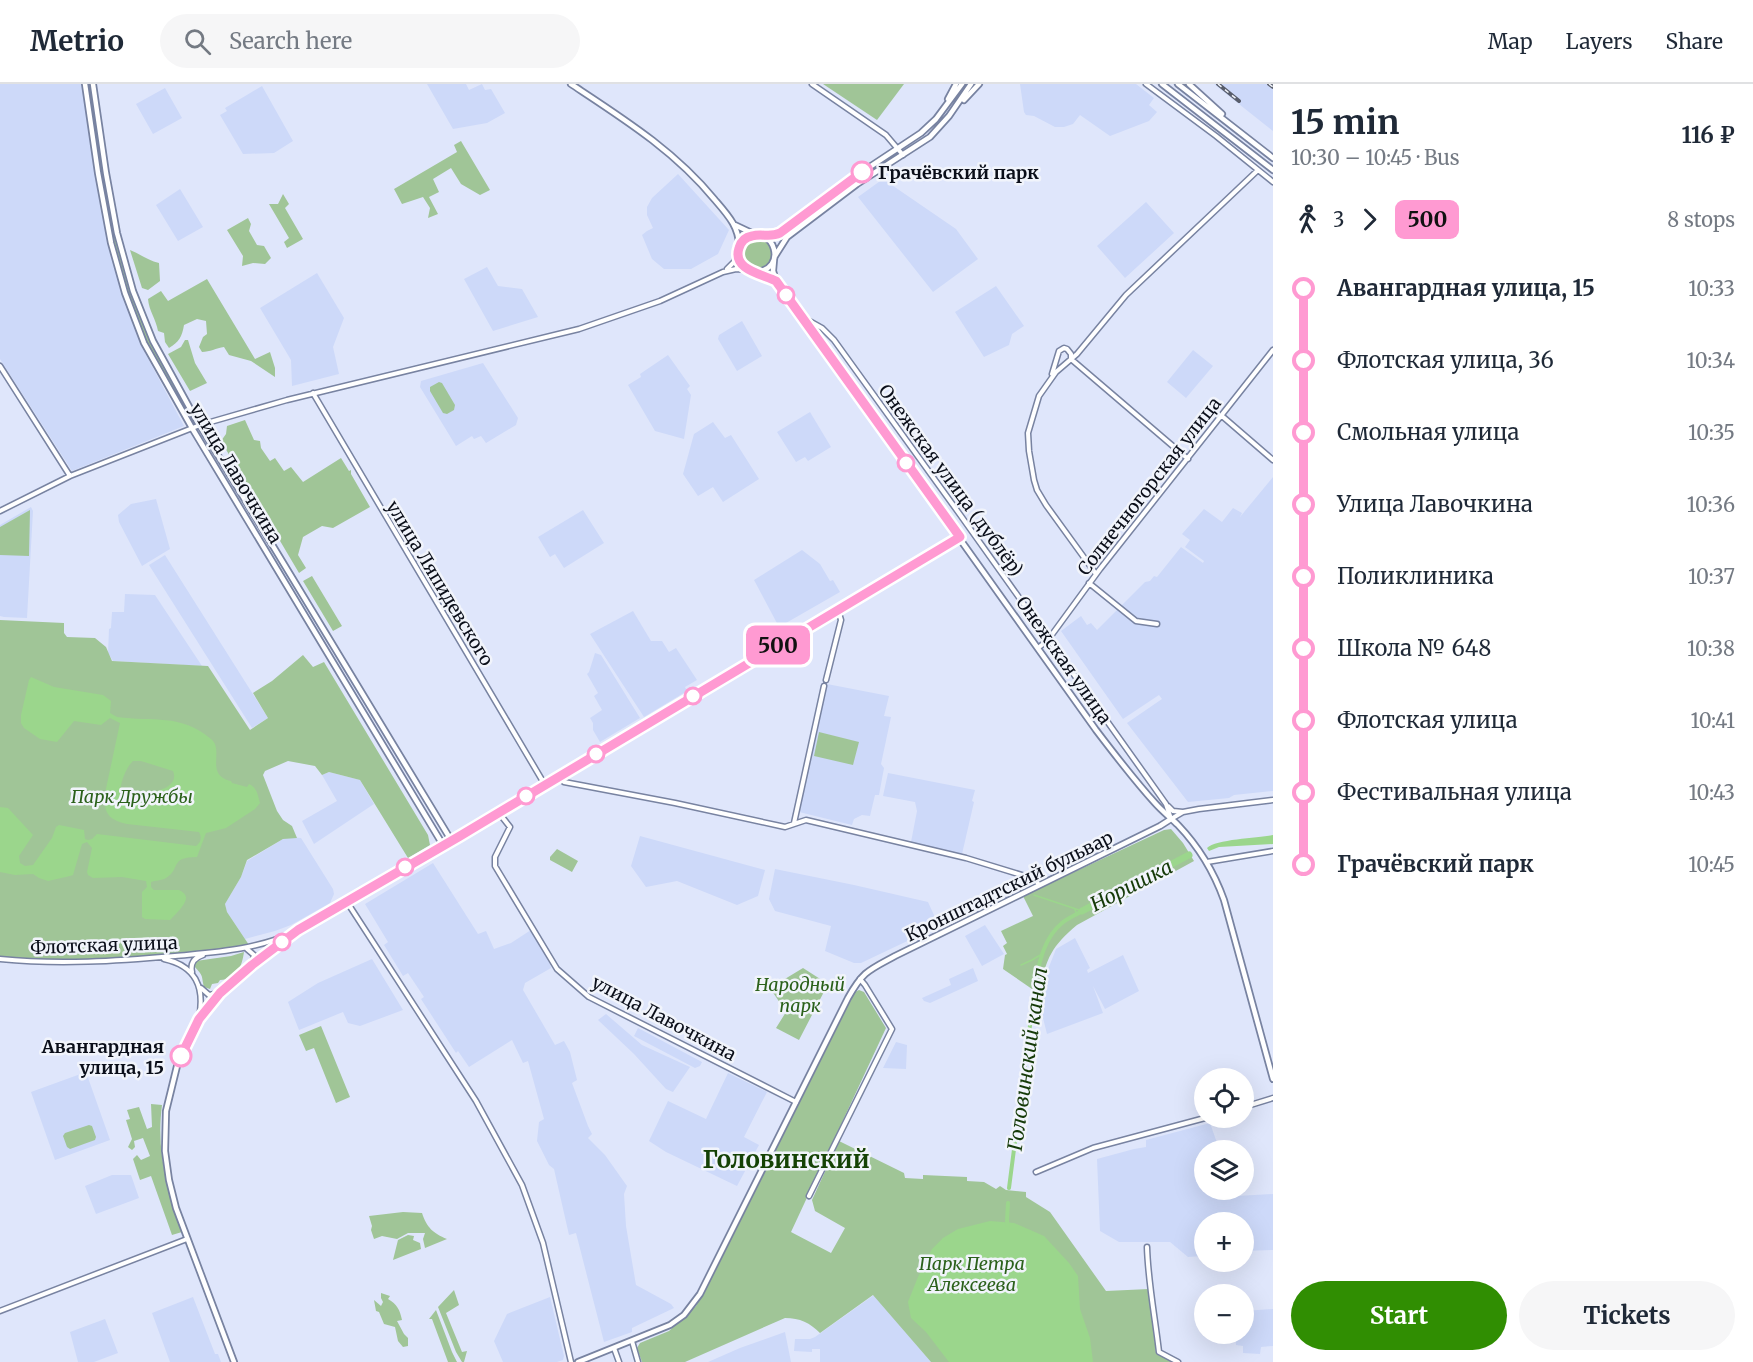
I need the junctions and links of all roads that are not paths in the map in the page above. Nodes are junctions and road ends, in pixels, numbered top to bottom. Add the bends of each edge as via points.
1 (85, 84) edge
2 (93, 84) edge
3 (571, 84) edge
4 (812, 84) edge
5 (956, 84) edge
6 (962, 84) edge
7 (971, 84) edge
8 (979, 84) edge
9 (1146, 84) edge
10 (1162, 84) edge
11 (1178, 84) edge
12 (1189, 84) edge
13 (953, 110) junction
14 (936, 119) junction
15 (1244, 134) junction
16 (897, 149) junction
17 (903, 155) junction
18 (1273, 158) edge
19 (1258, 170) junction
20 (1273, 170) edge
21 (1273, 182) edge
22 (110, 197) junction
23 (102, 199) junction
24 (112, 208) junction
25 (104, 209) junction
26 (735, 225) junction
27 (759, 235) junction
28 (738, 250) junction
29 (774, 258) junction
30 (751, 271) junction
31 (723, 272) junction
32 (776, 281) junction
33 (800, 316) junction
34 (1273, 350) edge
35 (1071, 359) junction
36 (0, 366) edge
37 (1052, 378) junction
38 (312, 393) junction
39 (1221, 416) junction
40 (200, 425) junction
41 (192, 428) junction
42 (1188, 459) junction
43 (1273, 460) edge
44 (70, 476) junction
45 (0, 512) edge
46 (960, 537) junction
47 (275, 546) junction
48 (267, 551) junction
49 (1096, 574) junction
50 (1089, 584) junction
51 (838, 610) junction
52 (1157, 624) dead end
53 (1048, 639) junction
54 (1038, 648) junction
55 (826, 680) dead end
56 (824, 686) dead end
57 (411, 774) junction
58 (558, 777) junction
59 (404, 779) junction
60 (545, 785) junction
61 (1273, 800) edge
62 (1166, 804) junction
63 (1183, 812) junction
64 (499, 813) junction
65 (1171, 819) junction
66 (794, 824) junction
67 (451, 840) junction
68 (443, 845) junction
69 (1273, 851) edge
70 (1207, 862) junction
71 (1039, 885) junction
72 (347, 902) junction
73 (298, 930) junction
74 (243, 948) junction
75 (209, 953) junction
76 (160, 958) junction
77 (0, 959) edge
78 (252, 965) junction
79 (194, 975) junction
80 (859, 979) junction
81 (199, 985) junction
82 (220, 993) junction
83 (199, 1019) junction
84 (1273, 1079) edge
85 (1273, 1098) edge
86 (796, 1102) junction
87 (1254, 1104) edge
88 (1194, 1121) edge
89 (1036, 1172) dead end
90 (809, 1196) dead end
91 (187, 1239) junction
92 (1147, 1247) dead end
93 (0, 1311) edge
94 (632, 1341) junction
95 (614, 1348) junction
96 (234, 1362) edge
97 (571, 1362) edge
98 (578, 1362) edge
99 (619, 1362) edge
100 (638, 1362) edge
101 (1178, 1362) edge

1 - 23 main road, улица Лавочкина
2 - 22 main road, улица Лавочкина
3 - 26 main road via 681,162
4 - 16 street via 886,135
5 - 14 main road
6 - 14 main road
7 - 13 main road
8 - 13 main road
9 - 19 street
10 - 20 main road
11 - 15 main road
12 - 15 main road
13 - 17 main road via 930,137
14 - 16 main road
15 - 18 main road
16 - 17 street
16 - 27 main road via 780,233
17 - 29 main road via 787,237
19 - 21 street
19 - 35 street via 1126,295
22 - 23 street via 107,202
22 - 24 main road, улица Лавочкина
23 - 25 main road, улица Лавочкина
24 - 25 street via 107,204
24 - 40 main road, улица Лавочкина via 142,315
25 - 41 main road, улица Лавочкина via 134,317 152,358
26 - 27 main road
26 - 28 main road
27 - 28 main road via 748,237
27 - 29 main road via 772,243
28 - 30 main road via 740,263
28 - 31 street via 734,262
29 - 30 main road via 766,269
29 - 32 main road, Онежская улица
30 - 31 street
30 - 32 main road
31 - 38 street via 660,301 588,326
32 - 33 main road, Онежская улица
33 - 46 main road, Онежская улица
33 - 53 street, Онежская улица (дублёр) via 834,340
34 - 39 street, Солнечногорская улица
35 - 37 street
35 - 37 street via 1067,349 1059,351
35 - 42 street
36 - 44 street
37 - 49 street via 1040,396 1028,433 1034,480 1046,505
38 - 40 street
38 - 60 street, улица Ляпидевского
39 - 42 street, Солнечногорская улица
39 - 43 street
40 - 41 street
40 - 47 main road, улица Лавочкина
41 - 44 street
41 - 48 main road, улица Лавочкина
42 - 49 street, Солнечногорская улица
44 - 45 street
46 - 51 main road, Флотская улица
46 - 54 main road, Онежская улица
47 - 48 street via 269,545
47 - 57 main road, улица Лавочкина
48 - 59 main road, улица Лавочкина
49 - 50 street, Солнечногорская улица
50 - 52 street via 1136,621
50 - 53 street, Солнечногорская улица
51 - 55 street via 841,620
51 - 58 main road, Флотская улица
53 - 54 street, Солнечногорская улица
53 - 62 street, Онежская улица (дублёр)
54 - 65 main road, Онежская улица via 1127,772
56 - 66 street
57 - 59 street via 410,780
57 - 67 main road, улица Лавочкина
58 - 60 main road, Флотская улица
58 - 66 street via 564,782 785,827
59 - 68 main road, улица Лавочкина
60 - 64 main road, Флотская улица
61 - 63 street
62 - 63 street via 1173,811
62 - 65 street, Онежская улица (дублёр)
63 - 65 street
64 - 67 main road, Флотская улица
64 - 86 street, улица Лавочкина via 510,827 495,857 495,866 557,969 589,997
65 - 70 main road, Онежская улица
65 - 71 main road, Кронштадтский бульвар
66 - 71 street via 806,820 944,852 1019,873 1035,879
67 - 68 main road, Флотская улица
68 - 72 main road, Флотская улица
69 - 70 street
70 - 84 main road, Онежская улица via 1224,900
71 - 80 main road, Кронштадтский бульвар via 886,961
72 - 73 main road, Флотская улица
72 - 97 street via 476,1101 522,1185 549,1265
73 - 74 street, Флотская улица via 268,943
73 - 78 main road
74 - 75 street, Флотская улица
74 - 78 street via 254,955
75 - 76 street, Флотская улица
75 - 79 street, Флотская улица via 194,959
76 - 77 street, Флотская улица via 52,963
76 - 79 street via 181,964
78 - 82 main road
79 - 81 street
80 - 86 main road, Кронштадтский бульвар
80 - 90 street via 892,1029
81 - 82 street via 209,995
81 - 83 street
82 - 83 main road
83 - 91 main road via 177,1066 165,1129 169,1180
85 - 87 street
86 - 94 main road, Кронштадтский бульвар via 696,1300 677,1320
88 - 89 street via 1093,1148
91 - 93 street
91 - 96 main road
92 - 101 street via 1159,1352
94 - 95 main road, Кронштадтский бульвар
94 - 100 street
95 - 98 main road, Кронштадтский бульвар
95 - 99 street

